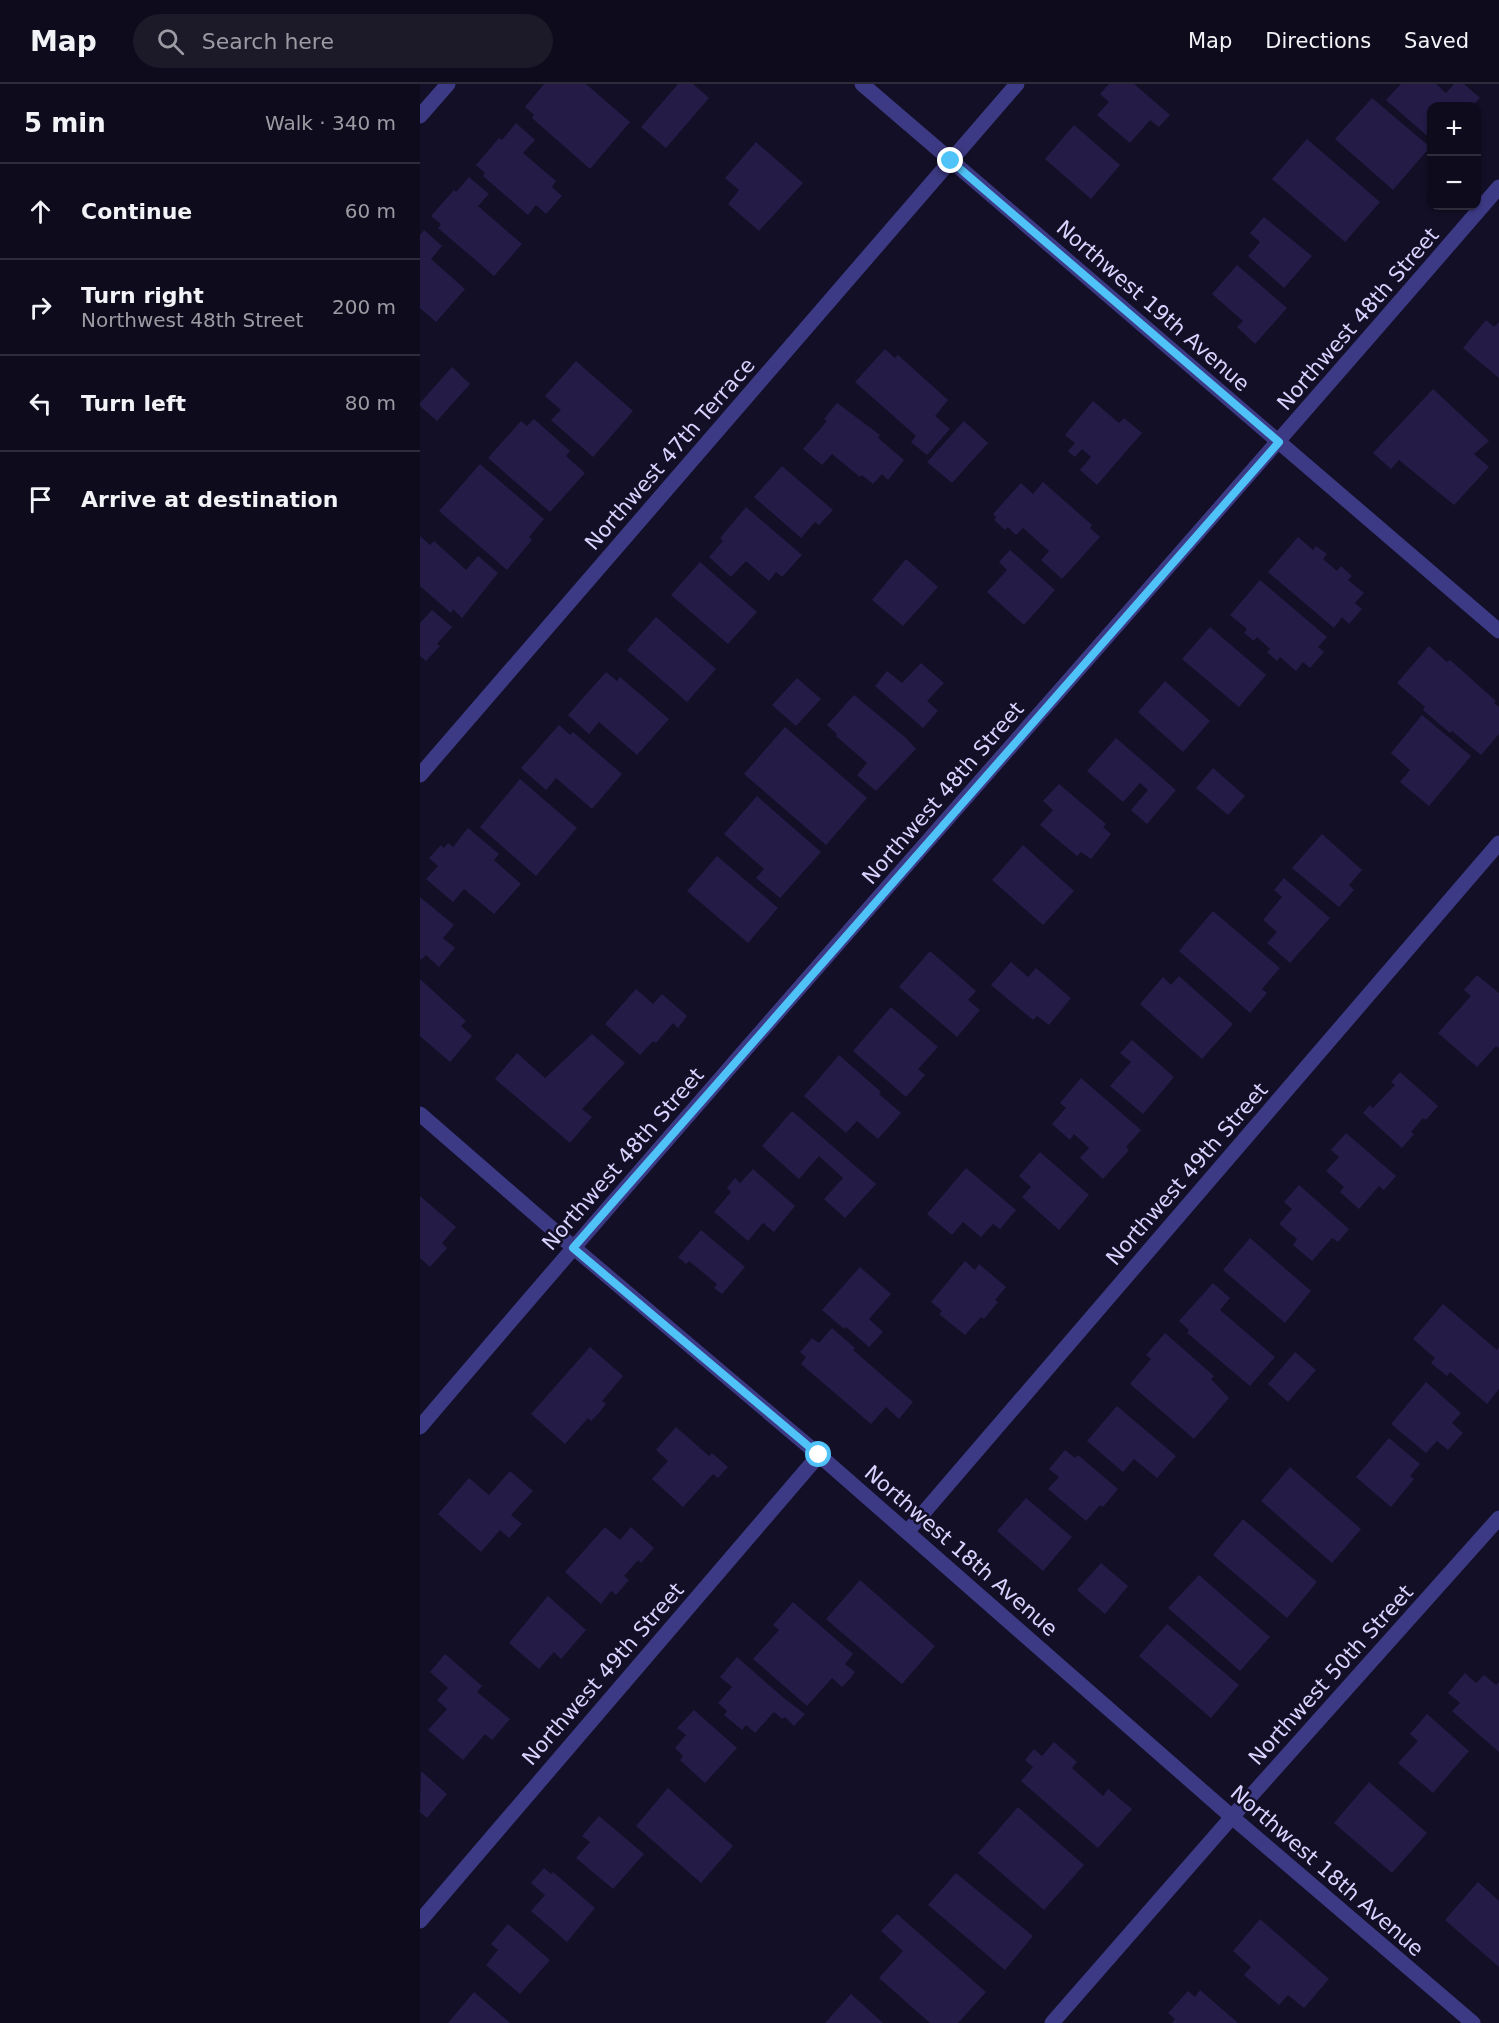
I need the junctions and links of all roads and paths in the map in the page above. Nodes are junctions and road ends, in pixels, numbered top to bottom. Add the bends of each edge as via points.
1 (448, 84) edge
2 (862, 84) edge
3 (1017, 84) edge
4 (420, 116) edge
5 (951, 161) junction
6 (1499, 187) edge
7 (1279, 442) junction
8 (1499, 631) edge
9 (420, 775) edge
10 (1499, 843) edge
11 (420, 1114) edge
12 (573, 1248) junction
13 (420, 1427) edge
14 (819, 1455) junction
15 (1499, 1518) edge
16 (907, 1532) junction
17 (1232, 1817) junction
18 (420, 1921) edge
19 (1052, 2023) edge
20 (1473, 2023) edge

1 - 4 street
2 - 5 street, Northwest 19th Avenue
3 - 5 street, Northwest 47th Terrace
5 - 7 street, Northwest 19th Avenue
5 - 9 street, Northwest 47th Terrace
6 - 7 street, Northwest 48th Street
7 - 8 street, Northwest 19th Avenue
7 - 12 street, Northwest 48th Street
10 - 16 street, Northwest 49th Street
11 - 12 street, Northwest 18th Avenue
12 - 13 street, Northwest 48th Street
12 - 14 street, Northwest 18th Avenue
14 - 16 street, Northwest 18th Avenue
14 - 18 street, Northwest 49th Street
15 - 17 street, Northwest 50th Street
16 - 17 street, Northwest 18th Avenue
17 - 19 street, Northwest 50th Street
17 - 20 street, Northwest 18th Avenue

